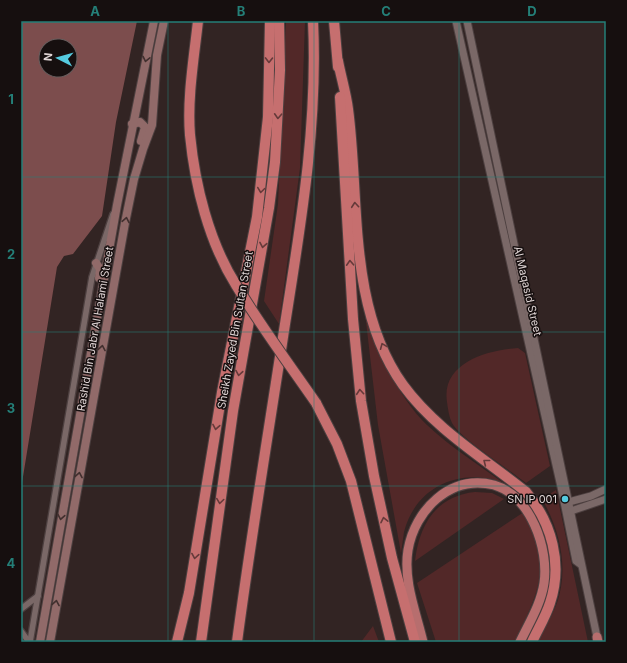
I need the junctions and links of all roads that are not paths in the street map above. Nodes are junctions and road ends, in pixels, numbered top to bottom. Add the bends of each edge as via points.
1 (154, 21) edge
2 (164, 21) edge
3 (198, 21) edge
4 (270, 21) edge
5 (279, 21) edge
6 (313, 21) edge
7 (334, 21) edge
8 (456, 21) edge
9 (467, 21) edge
10 (338, 61) junction
11 (132, 124) junction
12 (138, 165) junction
13 (117, 205) junction
14 (96, 263) junction
15 (100, 303) junction
16 (551, 432) junction
17 (606, 488) edge
18 (606, 499) edge
19 (566, 503) junction
20 (569, 512) junction
21 (38, 596) junction
22 (407, 600) junction
23 (21, 609) edge
24 (21, 632) edge
25 (598, 640) edge
26 (29, 642) edge
27 (40, 642) edge
28 (50, 642) edge
29 (177, 642) edge
30 (201, 642) edge
31 (237, 642) edge
32 (391, 642) edge
33 (415, 642) edge
34 (423, 642) edge
35 (520, 642) edge
36 (532, 642) edge

1 -> 11 main road, Rashid Bin Jabr Al Halami Street
2 - 12 main road, Rashid Bin Jabr Al Halami Street via 157,55 152,125
3 - 32 highway, bridge via 191,87 190,134 196,173 216,244 235,284 316,403 337,444 351,480
4 -> 29 highway via 268,124 257,216 222,392 189,593
5 -> 30 highway, Sheikh Zayed Bin Sultan Street via 278,116 273,178 233,411
6 - 31 highway via 314,99 304,210
7 - 10 highway
8 - 16 street, Al Maqasid Street
9 - 16 street, Al Maqasid Street
22 -> 10 highway via 392,558 361,401 353,319
36 -> 10 highway via 550,603 555,578 555,554 551,536 537,505 439,424 403,384 387,358 365,289 348,108
11 - 12 main road via 140,122 145,127 136,157
11 - 13 main road, Rashid Bin Jabr Al Halami Street
28 -> 12 main road, Rashid Bin Jabr Al Halami Street via 125,223
13 - 14 street
13 - 15 main road, Rashid Bin Jabr Al Halami Street
14 - 15 main road via 100,269
14 - 21 street via 90,284
15 -> 27 main road, Rashid Bin Jabr Al Halami Street
16 - 19 street, Al Maqasid Street
17 - 19 street via 591,496
18 - 20 street
19 - 20 street, Al Maqasid Street
20 - 25 street, Al Maqasid Street via 576,560 580,564
21 - 23 street
21 - 26 street
22 - 33 highway
22 - 34 highway
22 - 35 highway via 408,550 415,529 432,500 459,485 494,485 508,493 527,511 540,540 545,567 541,598
24 - 26 street

